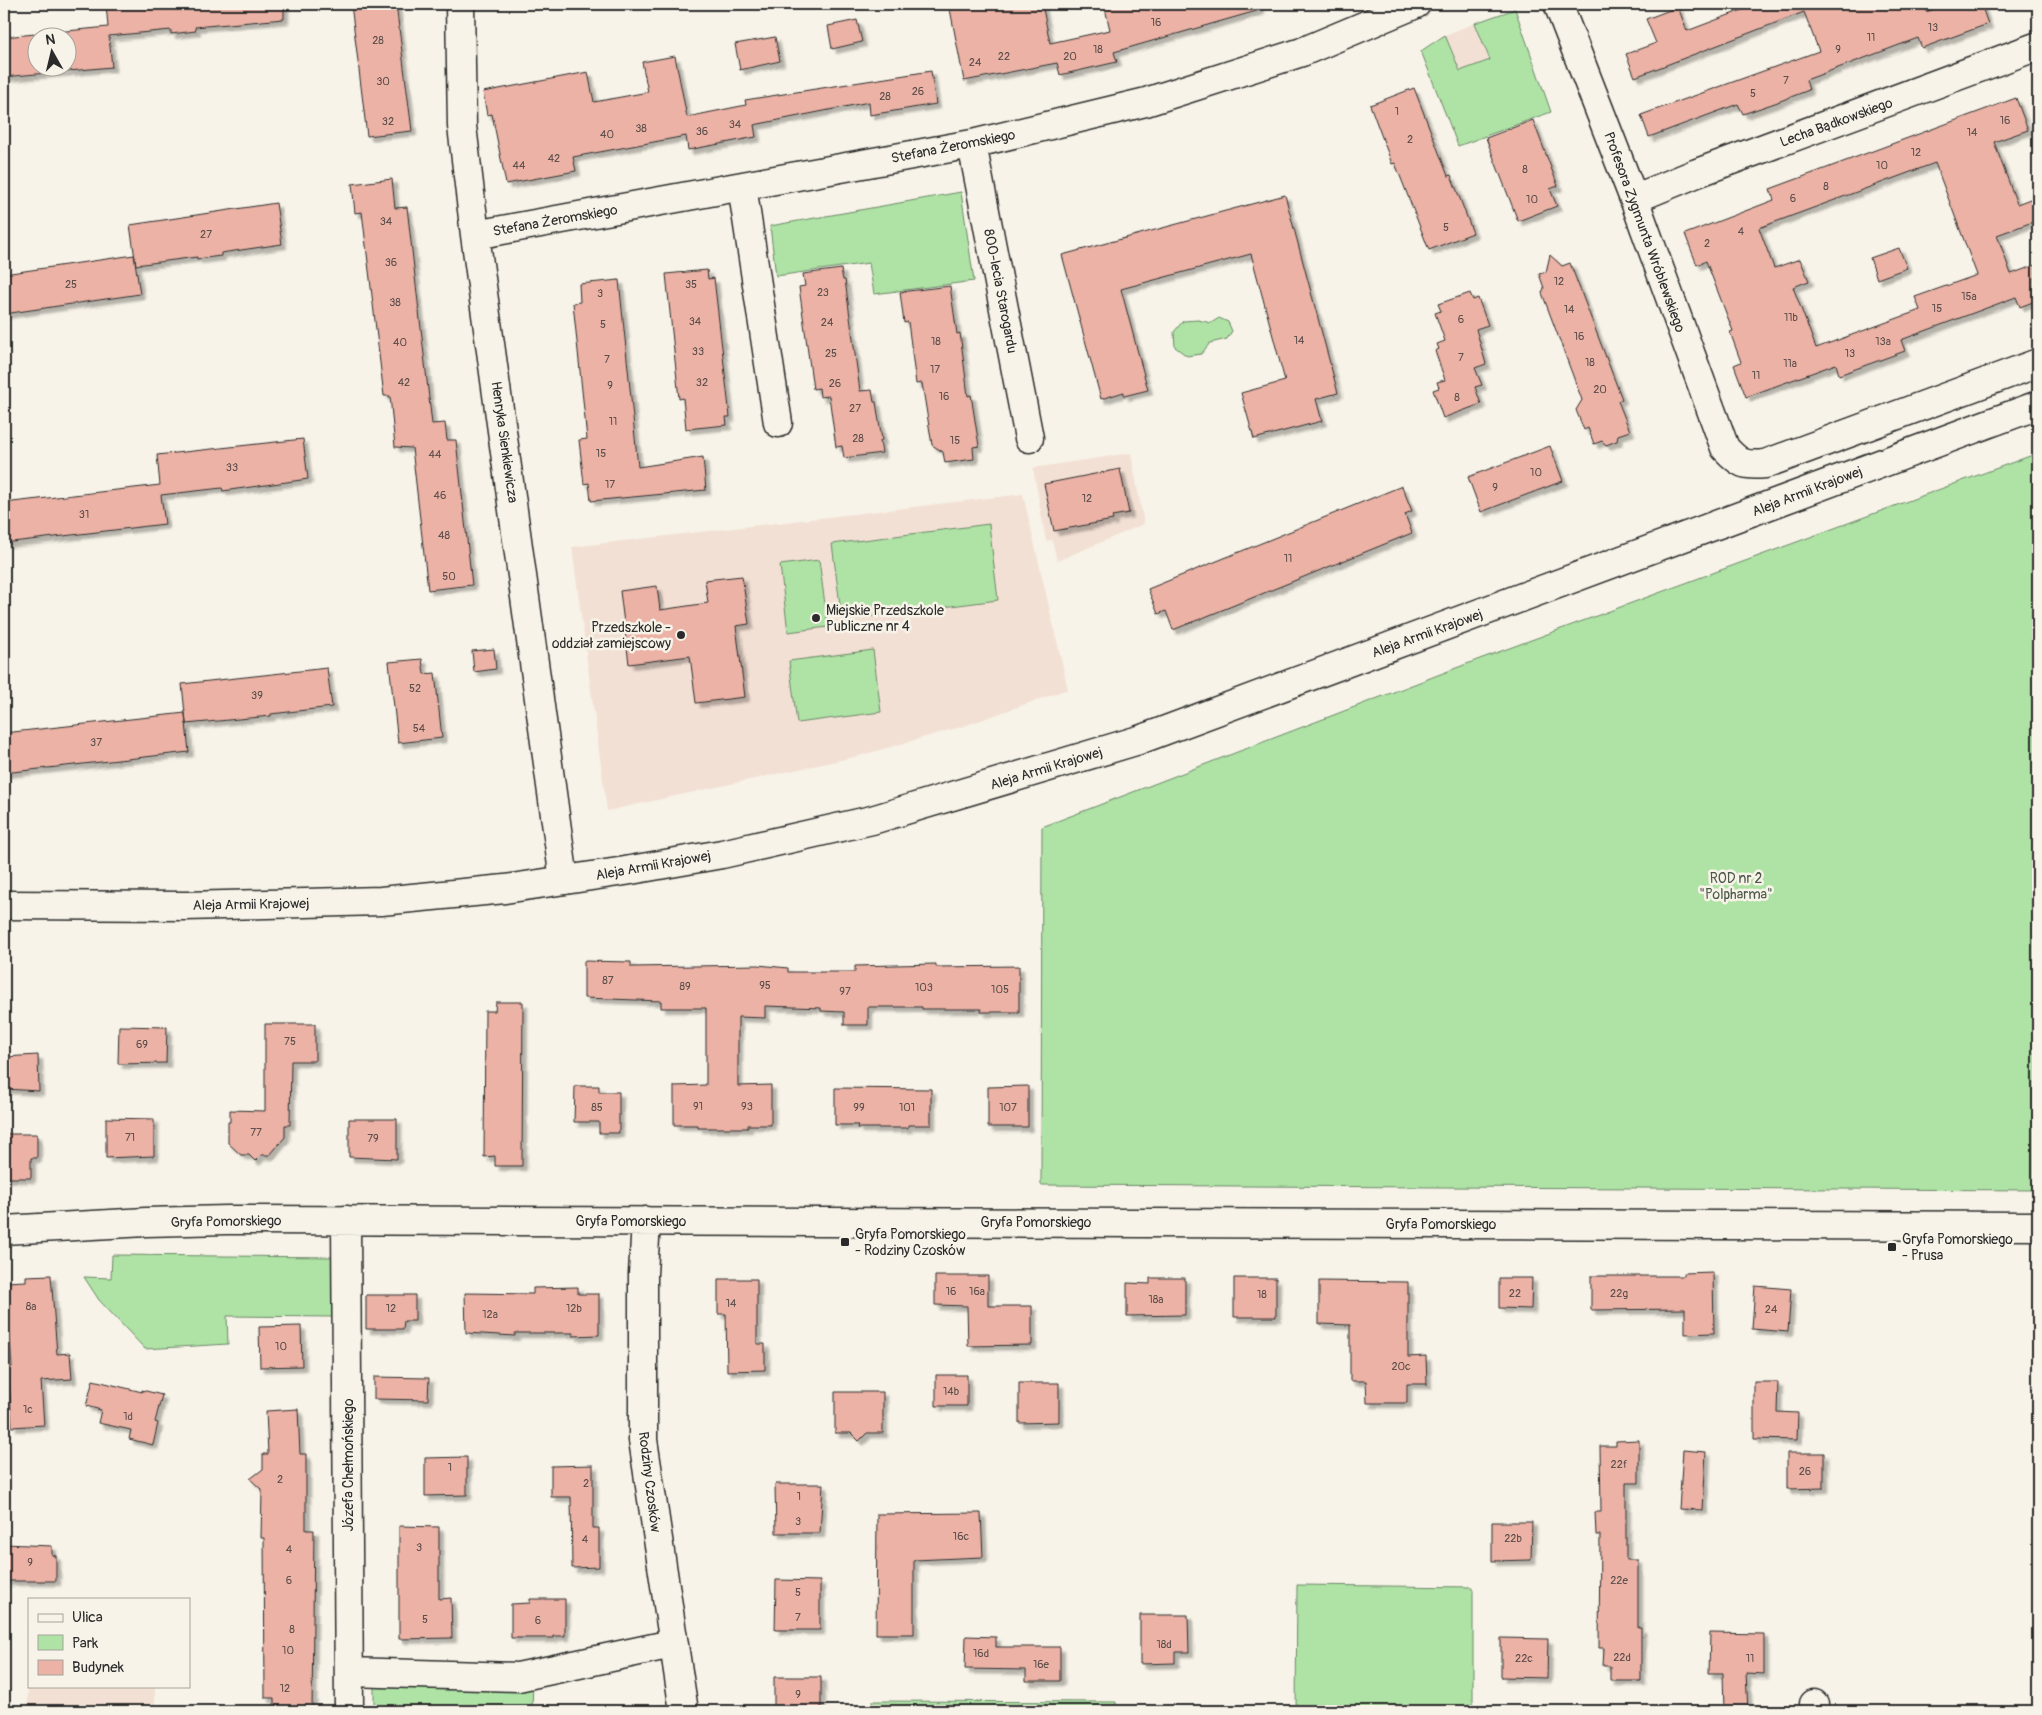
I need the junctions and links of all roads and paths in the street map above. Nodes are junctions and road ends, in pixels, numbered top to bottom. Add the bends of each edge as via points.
1 (460, 4) edge
2 (1416, 4) edge
3 (1558, 4) edge
4 (2038, 46) edge
5 (972, 144) junction
6 (742, 186) junction
7 (1634, 199) junction
8 (475, 235) junction
9 (2038, 363) edge
10 (2038, 405) edge
11 (778, 423) dead end
12 (1029, 438) dead end
13 (564, 880) junction
14 (4, 905) edge
15 (346, 1220) junction
16 (646, 1221) junction
17 (2038, 1226) edge
18 (4, 1230) edge
19 (672, 1644) junction
20 (349, 1672) junction
21 (349, 1711) edge
22 (684, 1711) edge

1 - 8 street, Henryka Sienkiewicza via 462,126
2 - 5 street, Stefana Żeromskiego via 1302,52 1146,102
3 - 7 street, Profesora Zygmunta Wróblewskiego
4 - 7 street, Lecha Bądkowskiego
5 - 6 street, Stefana Żeromskiego
5 - 12 street, 800-lecia Starogardu
6 - 8 street, Stefana Żeromskiego
6 - 11 street
7 - 9 street, Profesora Zygmunta Wróblewskiego via 1725,448 1734,459 1748,466 1766,464
8 - 13 street, Henryka Sienkiewicza
10 - 13 street, Aleja Armii Krajowej via 1139,740 872,820 722,854
13 - 14 street, Aleja Armii Krajowej via 381,901 186,906
15 - 16 street, Gryfa Pomorskiego
15 - 18 street, Gryfa Pomorskiego via 146,1222
15 - 20 street, Józefa Chełmońskiego
16 - 17 street, Gryfa Pomorskiego
16 - 19 street, Rodziny Czosków via 643,1440
19 - 20 street via 518,1677
19 - 22 street, Rodziny Czosków
20 - 21 street, Józefa Chełmońskiego

